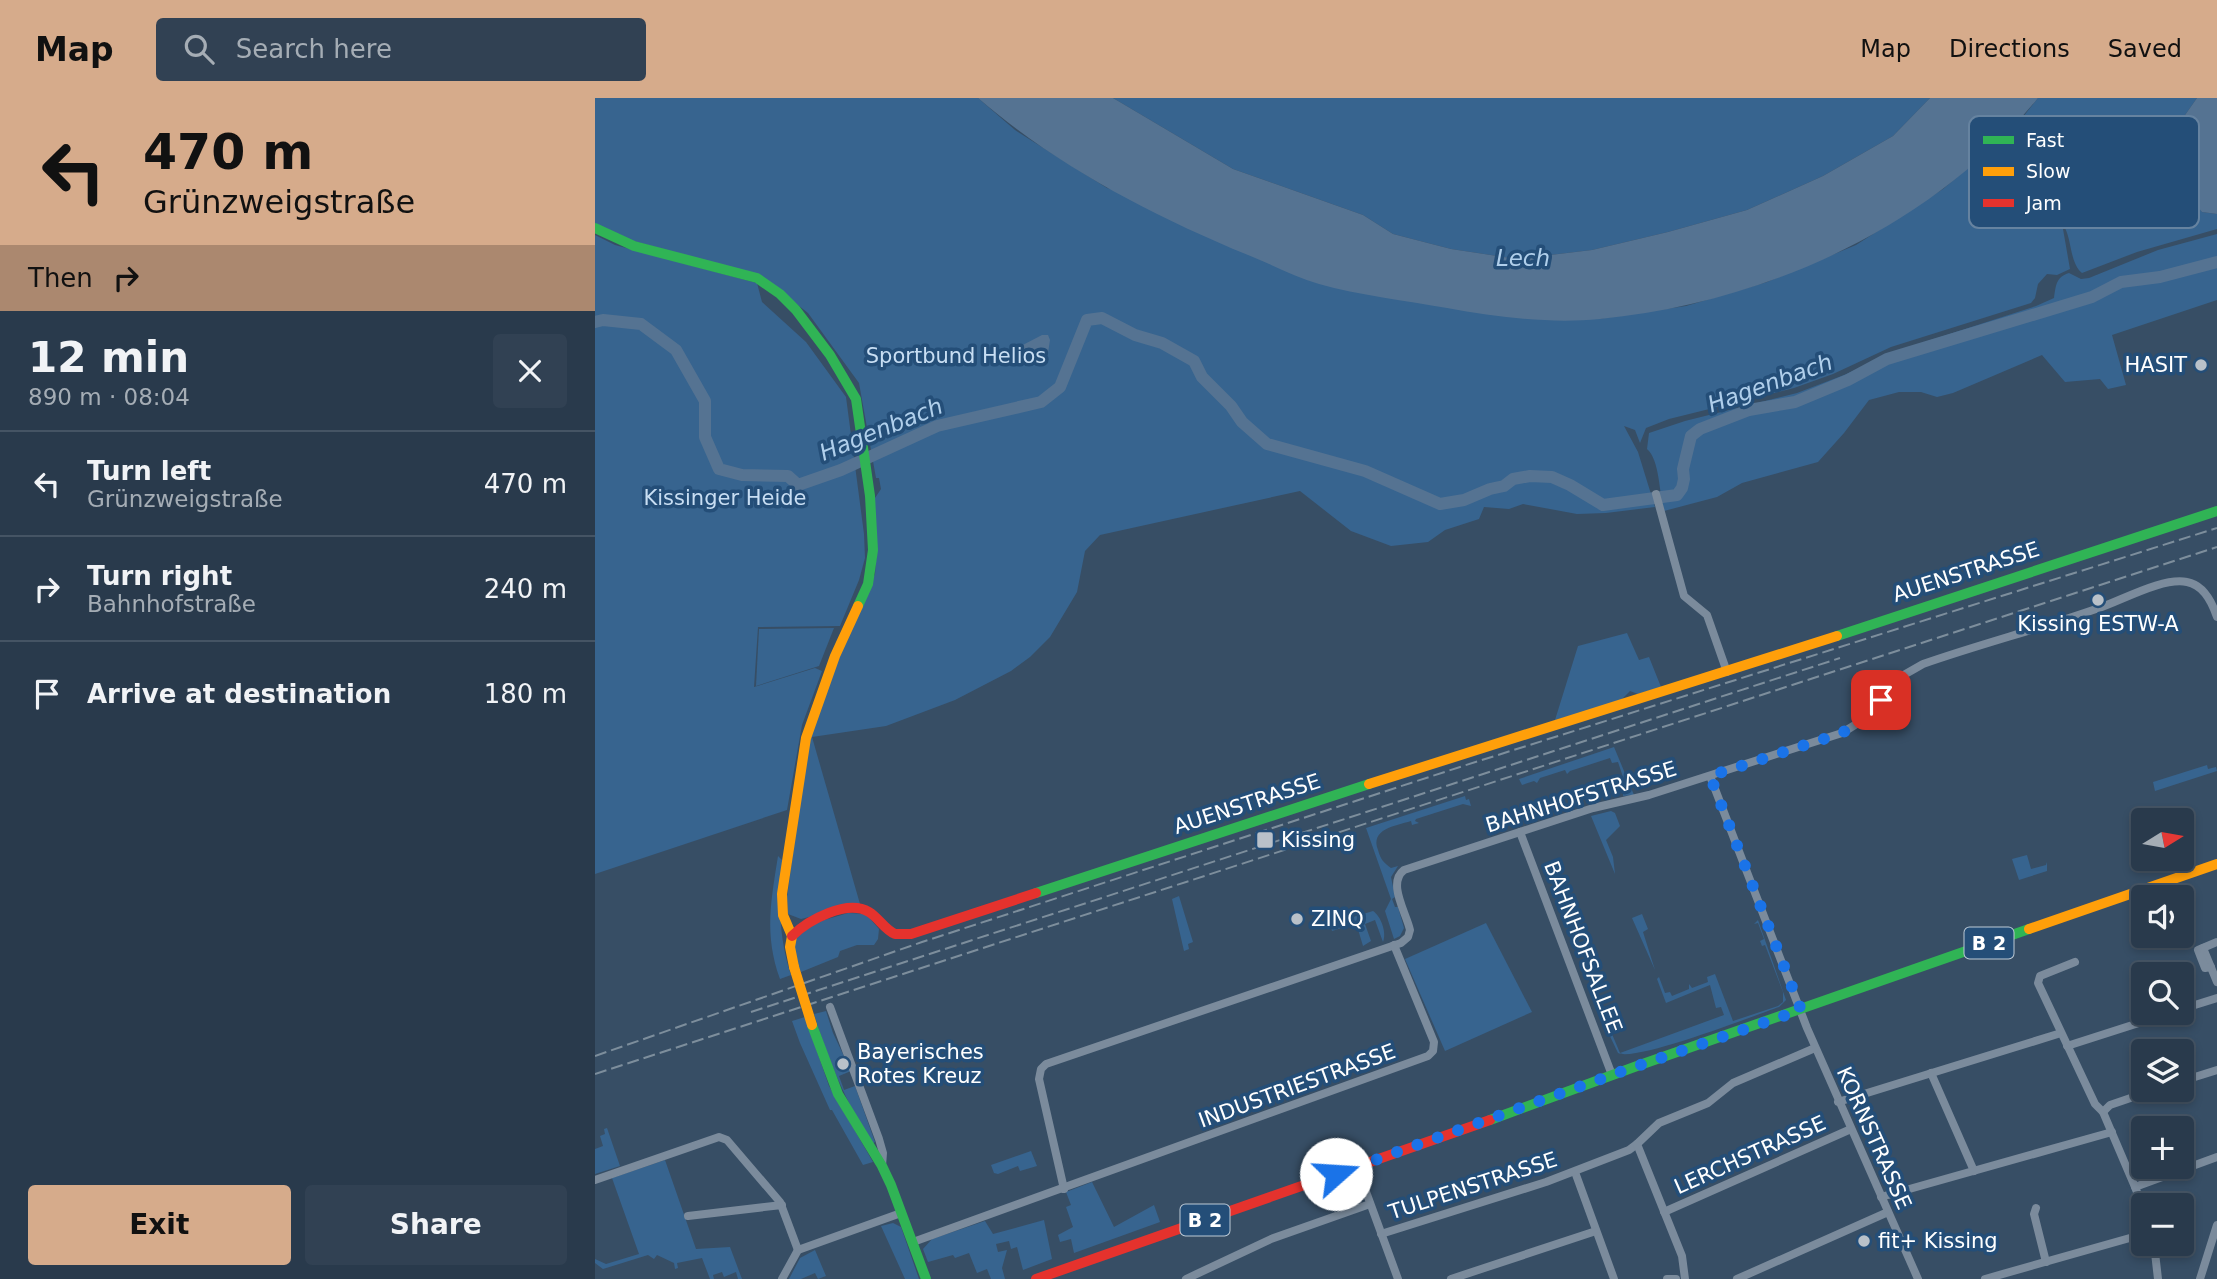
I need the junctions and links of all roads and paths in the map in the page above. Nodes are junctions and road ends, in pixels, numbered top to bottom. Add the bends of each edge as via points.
1 (595, 228) edge
2 (1656, 494) dead end
3 (2217, 511) edge
4 (2217, 617) edge
5 (1727, 671) junction
6 (1710, 776) junction
7 (1520, 832) junction
8 (2217, 864) edge
9 (792, 936) junction
10 (2217, 942) edge
11 (1393, 946) junction
12 (2075, 962) dead end
13 (2217, 982) edge
14 (2217, 998) edge
15 (2194, 1005) edge
16 (830, 1007) dead end
17 (1801, 1010) junction
18 (2133, 1025) edge
19 (2061, 1033) junction
20 (2067, 1046) junction
21 (1815, 1048) junction
22 (2217, 1070) edge
23 (1931, 1073) junction
24 (1612, 1075) junction
25 (2194, 1077) edge
26 (2131, 1098) edge
27 (1838, 1102) junction
28 (2103, 1112) junction
29 (1851, 1129) junction
30 (2112, 1132) junction
31 (1637, 1144) junction
32 (2217, 1157) edge
33 (882, 1166) junction
34 (1357, 1167) junction
35 (1974, 1171) junction
36 (1575, 1172) junction
37 (595, 1180) edge
38 (2135, 1187) junction
39 (1064, 1189) junction
40 (2137, 1193) edge
41 (1881, 1197) junction
42 (1370, 1204) junction
43 (782, 1205) junction
44 (2036, 1208) dead end
45 (1664, 1212) junction
46 (1888, 1212) junction
47 (901, 1213) junction
48 (688, 1216) dead end
49 (2217, 1225) edge
50 (1597, 1231) junction
51 (1381, 1234) junction
52 (2131, 1238) edge
53 (913, 1242) junction
54 (798, 1250) junction
55 (2155, 1256) edge
56 (2046, 1262) junction
57 (782, 1279) edge
58 (926, 1279) edge
59 (1036, 1279) edge
60 (1186, 1279) edge
61 (1396, 1279) edge
62 (1451, 1279) edge
63 (1614, 1279) edge
64 (1667, 1279) edge
65 (1676, 1279) edge
66 (1685, 1279) edge
67 (1737, 1279) edge
68 (1918, 1279) edge
69 (1985, 1279) edge
70 (2158, 1279) edge
71 (2200, 1279) edge

1 - 9 street via 634,246 753,276 780,294 810,327 850,386 859,412 872,526 871,567 806,738 782,894 783,915
2 - 5 street via 1684,596 1707,615
3 - 5 street, AUENSTRASSE
4 - 6 street, BAHNHOFSTRASSE via 2198,587 2164,584 1923,664 1893,684 1853,728
5 - 9 street, AUENSTRASSE via 911,934 892,934 871,913 855,908 807,923
6 - 7 street, BAHNHOFSTRASSE
6 - 17 street, KORNSTRASSE
7 - 11 street, BAHNHOFSTRASSE via 1398,875 1395,883 1410,930 1405,940
7 - 24 street, BAHNHOFSALLEE
8 - 17 street, B 2
9 - 33 street, bridge via 794,967 838,1094
10 - 13 street via 2203,948
11 - 39 street via 1046,1064 1039,1079
11 - 39 street, INDUSTRIESTRASSE via 1434,1042 1428,1056
12 - 19 street via 2038,979
14 - 15 street
16 - 33 street via 879,1139
17 - 21 street, KORNSTRASSE
17 - 24 street, B 2
18 - 20 street
19 - 20 street
19 - 23 street
20 - 28 street
21 - 27 street, KORNSTRASSE
21 - 31 street, TULPENSTRASSE via 1733,1083 1708,1103 1659,1123
22 - 25 street
23 - 27 street
23 - 35 street
24 - 34 street, B 2
26 - 28 street
27 - 29 street, KORNSTRASSE
28 - 30 street
29 - 41 street, KORNSTRASSE
29 - 45 street, LERCHSTRASSE
30 - 35 street
30 - 38 street
31 - 36 street, TULPENSTRASSE
31 - 45 street
32 - 38 street
33 - 47 street
34 - 42 street
34 - 59 street, B 2
35 - 41 street
36 - 50 street, TULPENSTRASSE
36 - 51 street, TULPENSTRASSE
37 - 43 street via 719,1137 727,1140
38 - 40 street
39 - 53 street, INDUSTRIESTRASSE
41 - 46 street, KORNSTRASSE
42 - 51 street
42 - 60 street via 1271,1239
43 - 48 street
43 - 54 street
44 - 56 street via 2033,1214
45 - 66 street via 1682,1256
46 - 67 street
46 - 68 street, KORNSTRASSE
47 - 53 street
47 - 54 street
49 - 71 street
50 - 62 street
50 - 63 street, TULPENSTRASSE
51 - 61 street
52 - 56 street
53 - 58 street
54 - 57 street
55 - 70 street
56 - 69 street
64 - 65 street

